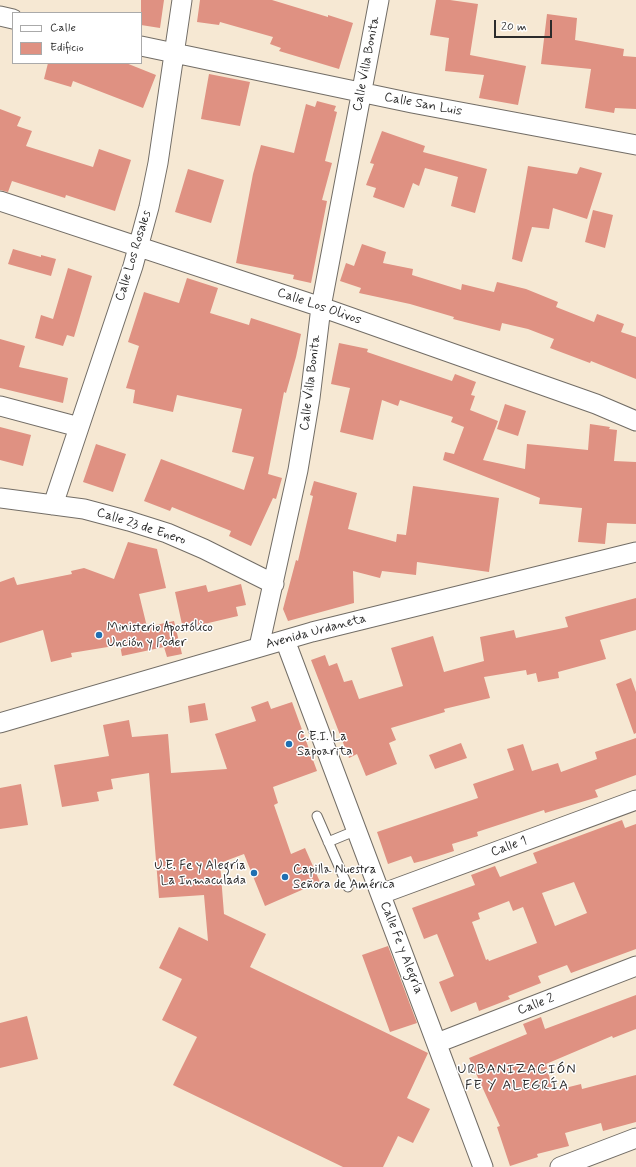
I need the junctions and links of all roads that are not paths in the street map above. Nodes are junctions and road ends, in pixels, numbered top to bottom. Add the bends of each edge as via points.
1 (182, 0) edge
2 (379, 0) edge
3 (0, 16) edge
4 (12, 19) edge
5 (142, 46) edge
6 (175, 53) junction
7 (361, 92) junction
8 (636, 145) edge
9 (0, 201) edge
10 (139, 246) junction
11 (321, 307) junction
12 (0, 406) edge
13 (636, 421) edge
14 (78, 427) junction
15 (0, 498) edge
16 (53, 505) junction
17 (636, 552) edge
18 (274, 584) junction
19 (285, 640) junction
20 (259, 647) junction
21 (0, 723) edge
22 (636, 800) edge
23 (317, 816) dead end
24 (357, 830) junction
25 (328, 842) junction
26 (348, 887) dead end
27 (381, 894) junction
28 (636, 966) edge
29 (437, 1043) junction
30 (636, 1138) edge
31 (483, 1167) edge
32 (560, 1167) edge

1 - 6 street, Calle Los Rosales
2 - 7 street, Calle Villa Bonita
3 - 4 street
5 - 6 street, Calle San Luis
6 - 7 street, Calle San Luis
6 - 10 street, Calle Los Rosales via 158,163
7 - 8 street, Calle San Luis
7 - 11 street, Calle Villa Bonita
9 - 10 street, Calle Los Olivos
10 - 11 street, Calle Los Olivos
10 - 14 street, Calle Los Rosales
11 - 13 street, Calle Los Olivos via 596,404
11 - 18 street, Calle Villa Bonita via 304,437
12 - 14 street
14 - 16 street, Calle Los Rosales
15 - 16 street, Calle 23 de Enero
16 - 18 street, Calle 23 de Enero via 84,509 167,533
17 - 19 street, Avenida Urdaneta
18 - 20 street, Calle Villa Bonita
19 - 20 street, Avenida Urdaneta
19 - 24 street, Calle Fe y Alegría
20 - 21 street, Avenida Urdaneta
22 - 27 street, Calle 1
23 - 25 lane
24 - 25 lane
24 - 27 street, Calle Fe y Alegría
25 - 26 lane
27 - 29 street, Calle Fe y Alegría
28 - 29 street, Calle 2
29 - 31 street, Calle Fe y Alegría
30 - 32 street

